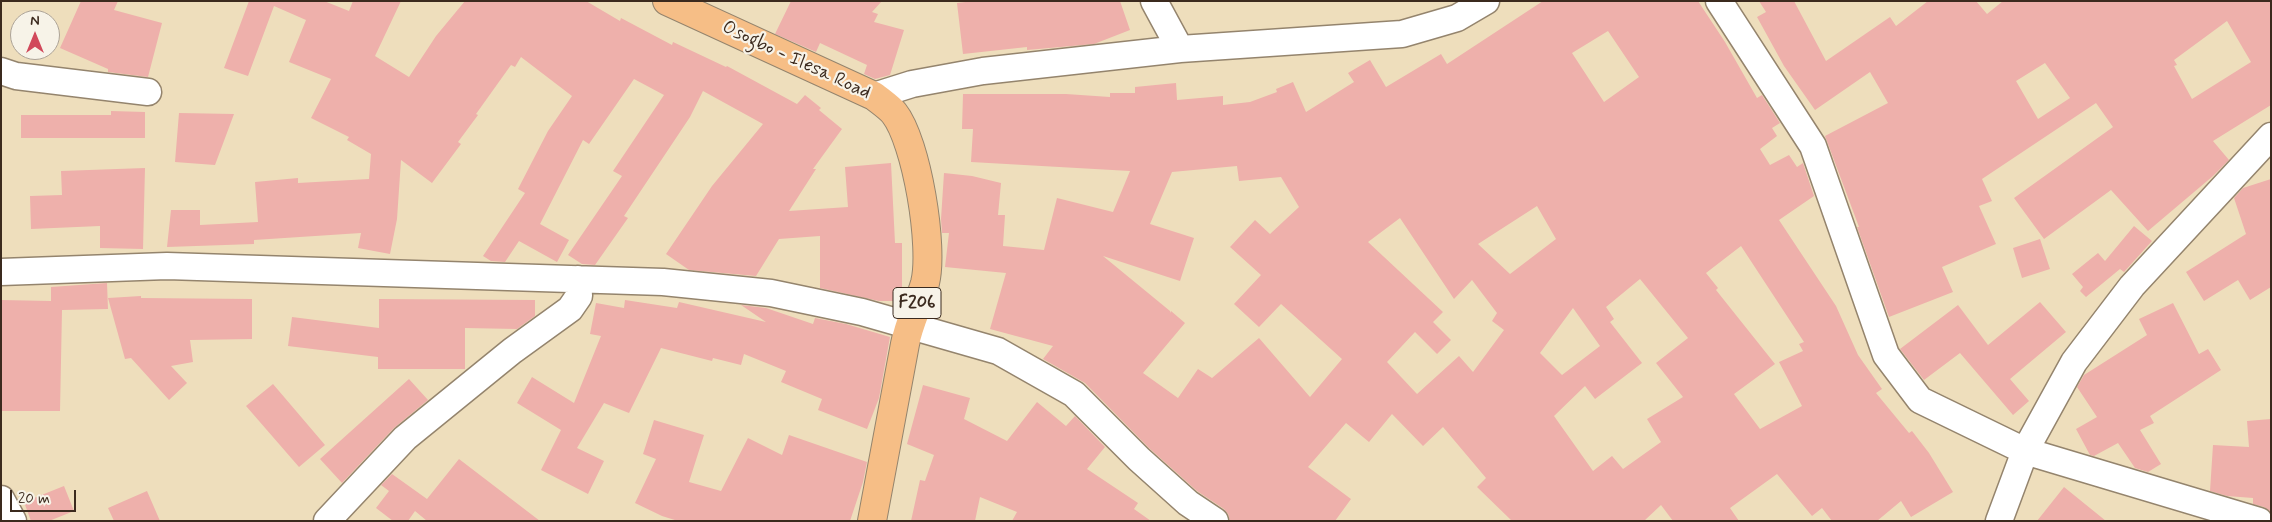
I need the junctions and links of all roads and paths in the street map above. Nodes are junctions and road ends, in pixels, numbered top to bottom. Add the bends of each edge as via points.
1 (667, 1) edge
2 (1154, 1) edge
3 (1486, 1) edge
4 (1719, 1) edge
5 (1180, 50) junction
6 (1, 72) edge
7 (148, 92) dead end
8 (874, 96) junction
9 (2271, 136) edge
10 (1, 272) edge
11 (578, 279) junction
12 (908, 325) junction
13 (2025, 451) junction
14 (1, 499) edge
15 (13, 521) edge
16 (327, 521) edge
17 (872, 521) edge
18 (1216, 521) edge
19 (1999, 521) edge
20 (2259, 521) edge

1 - 8 main road, Osogbo - Ilesa Road / F206
2 - 5 street
3 - 5 street via 1457,18 1402,34
4 - 13 street via 1812,146 1886,355 1920,400
5 - 8 street via 983,71 912,84
6 - 7 street
8 - 12 main road, Osogbo - Ilesa Road / F206 via 894,113 918,171 926,243 925,282
9 - 13 street via 2132,286 2074,362
10 - 11 street via 167,266
11 - 12 street via 663,282 771,293
11 - 16 street via 579,296 570,308 512,350 405,438
12 - 17 main road, Osogbo - Ilesa Road / F206
12 - 18 street via 998,350 1074,394 1188,504
13 - 19 street
13 - 20 street
14 - 15 street

